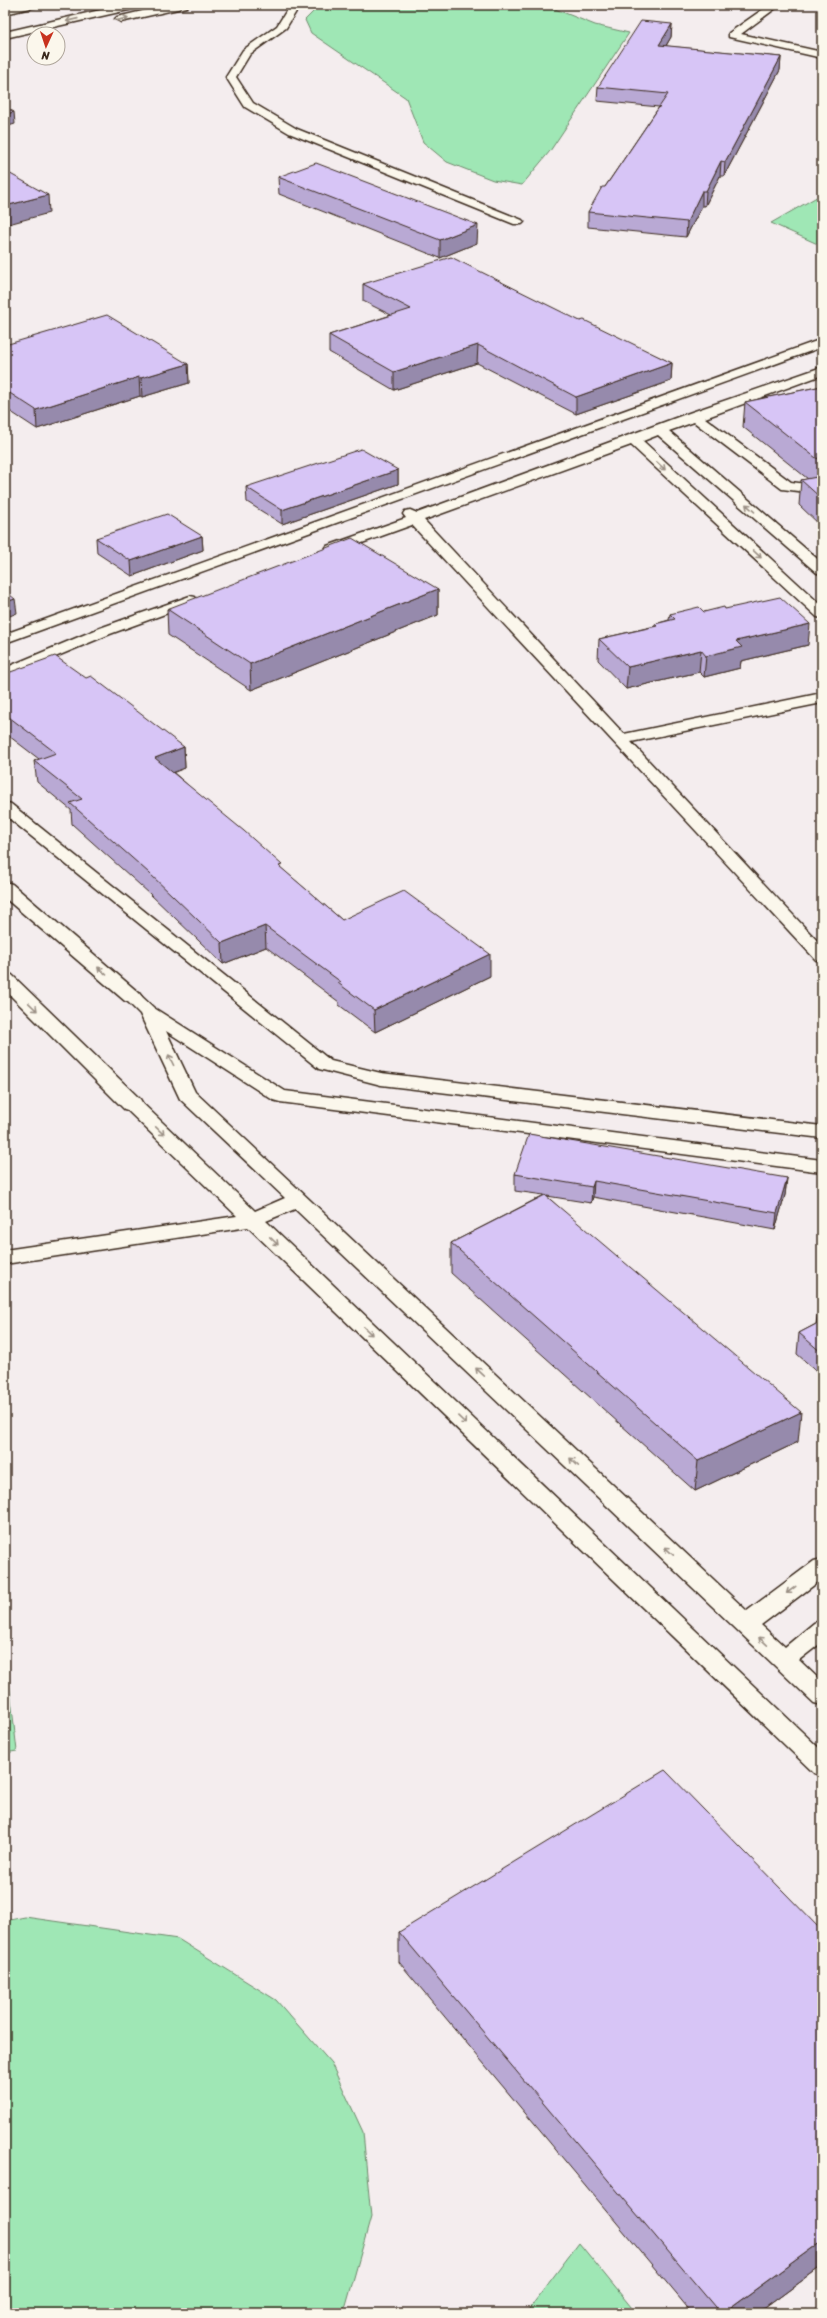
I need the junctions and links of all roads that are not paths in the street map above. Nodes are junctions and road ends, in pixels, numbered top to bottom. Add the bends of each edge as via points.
1 (30, 5) edge
2 (137, 5) edge
3 (183, 5) edge
4 (295, 5) edge
5 (775, 5) edge
6 (5, 11) edge
7 (66, 32) edge
8 (5, 35) edge
9 (26, 42) edge
10 (5, 46) edge
11 (822, 55) edge
12 (518, 222) dead end
13 (822, 343) edge
14 (822, 371) edge
15 (694, 416) junction
16 (659, 429) junction
17 (633, 439) junction
18 (822, 490) edge
19 (412, 517) junction
20 (318, 554) edge
21 (822, 570) edge
22 (201, 596) edge
23 (822, 614) edge
24 (5, 639) edge
25 (5, 673) edge
26 (822, 698) edge
27 (619, 740) junction
28 (5, 807) edge
29 (5, 888) edge
30 (822, 956) edge
31 (5, 979) edge
32 (132, 997) joint
33 (148, 1012) junction
34 (132, 1104) joint
35 (822, 1132) edge
36 (822, 1166) edge
37 (298, 1200) junction
38 (252, 1220) junction
39 (5, 1258) edge
40 (822, 1567) edge
41 (746, 1624) junction
42 (822, 1629) edge
43 (784, 1660) junction
44 (822, 1696) edge
45 (822, 1766) edge

1 - 6 street
2 -> 8 street
7 -> 3 street
4 - 12 lane via 281,28 246,50 231,77 249,105 293,131
5 - 11 lane via 733,35
9 - 10 street
13 - 24 lane
14 - 15 lane
15 - 16 lane
15 - 18 lane via 787,486 804,490
16 - 17 lane
21 -> 16 lane
17 - 19 lane
17 -> 23 lane
19 - 20 lane
19 - 27 lane
22 - 25 lane via 105,631
26 - 27 lane
27 - 30 lane
28 - 35 lane via 325,1065 381,1079
32 -> 29 street
31 -> 34 street
32 - 33 lane
33 - 36 lane via 280,1096
37 -> 33 lane via 187,1095
34 -> 38 lane
37 - 38 lane
41 -> 37 lane
38 - 39 lane
38 -> 45 lane
40 -> 41 lane
43 -> 41 lane
42 - 43 lane
43 - 44 lane

